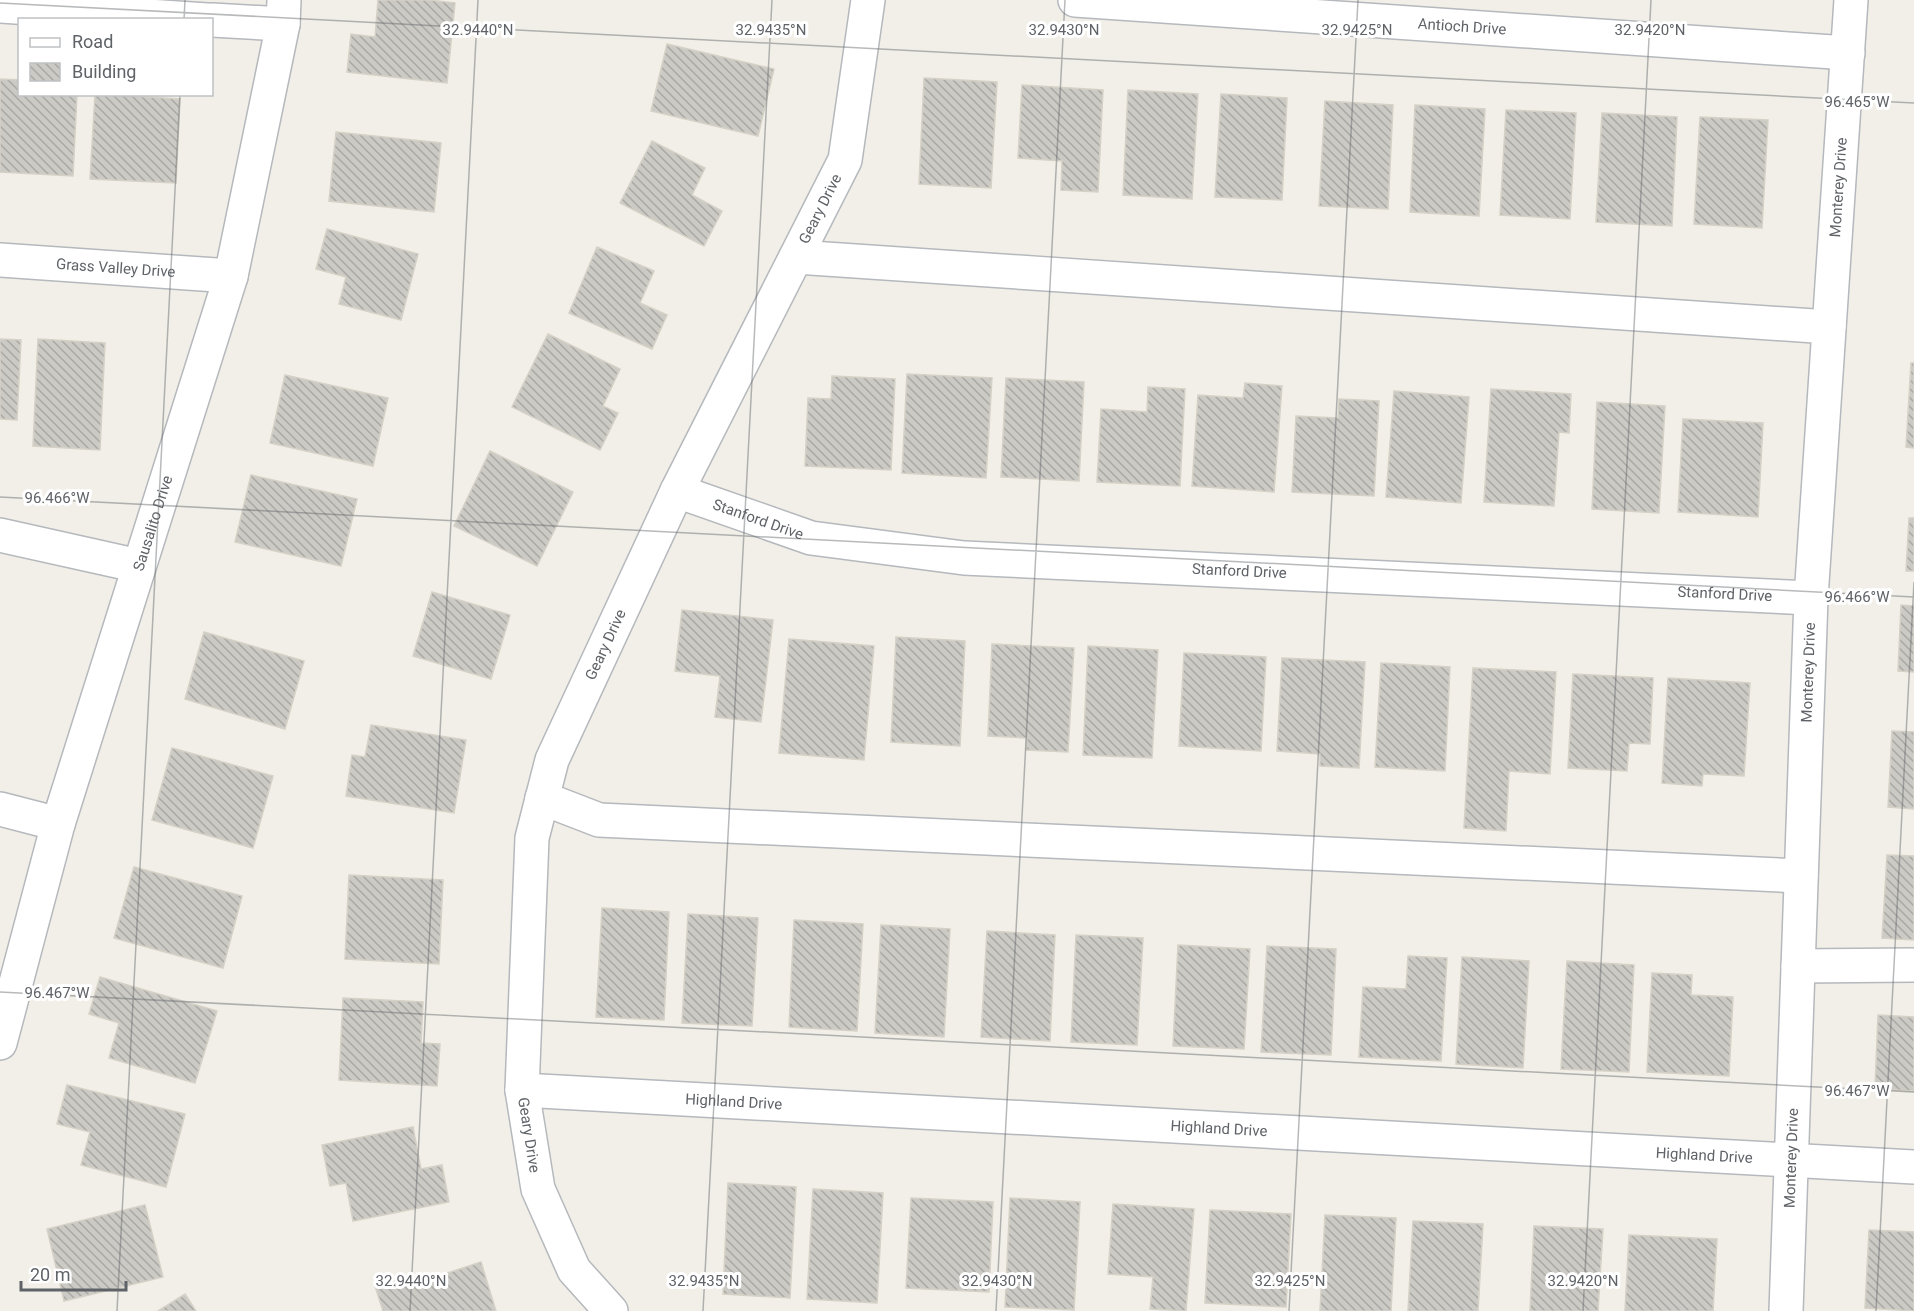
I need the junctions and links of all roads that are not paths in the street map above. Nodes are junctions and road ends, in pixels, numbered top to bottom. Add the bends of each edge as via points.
1 (868, 0) edge
2 (1076, 0) edge
3 (1851, 0) edge
4 (0, 6) edge
5 (283, 12) edge
6 (179, 18) edge
7 (213, 20) edge
8 (1848, 53) junction
9 (796, 257) junction
10 (0, 261) edge
11 (231, 276) junction
12 (1829, 327) junction
13 (677, 490) junction
14 (0, 535) edge
15 (139, 566) junction
16 (1810, 598) junction
17 (542, 798) junction
18 (0, 809) edge
19 (58, 824) junction
20 (1801, 876) junction
21 (1914, 965) edge
22 (1798, 966) junction
23 (0, 1043) edge
24 (522, 1090) junction
25 (1792, 1160) junction
26 (1914, 1167) edge
27 (611, 1311) edge
28 (1786, 1311) edge

1 - 9 street, Geary Drive via 845,160
2 - 8 street, Antioch Drive
3 - 8 street, Monterey Drive
4 - 6 street
5 - 7 street
5 - 11 street, Sausalito Drive
8 - 12 street, Monterey Drive
9 - 12 street
9 - 13 street, Geary Drive
10 - 11 street, Grass Valley Drive
11 - 15 street, Sausalito Drive
12 - 16 street, Monterey Drive
13 - 16 street, Stanford Drive via 811,538 964,558
13 - 17 street, Geary Drive via 552,760
14 - 15 street
15 - 19 street, Sausalito Drive
16 - 20 street, Monterey Drive
17 - 20 street via 599,820
17 - 24 street, Geary Drive via 532,838
18 - 19 street
19 - 23 street, Sausalito Drive
20 - 22 street, Monterey Drive
21 - 22 street
22 - 25 street, Monterey Drive
24 - 25 street, Highland Drive
24 - 27 street, Geary Drive via 538,1189 574,1270
25 - 26 street, Highland Drive
25 - 28 street, Monterey Drive

